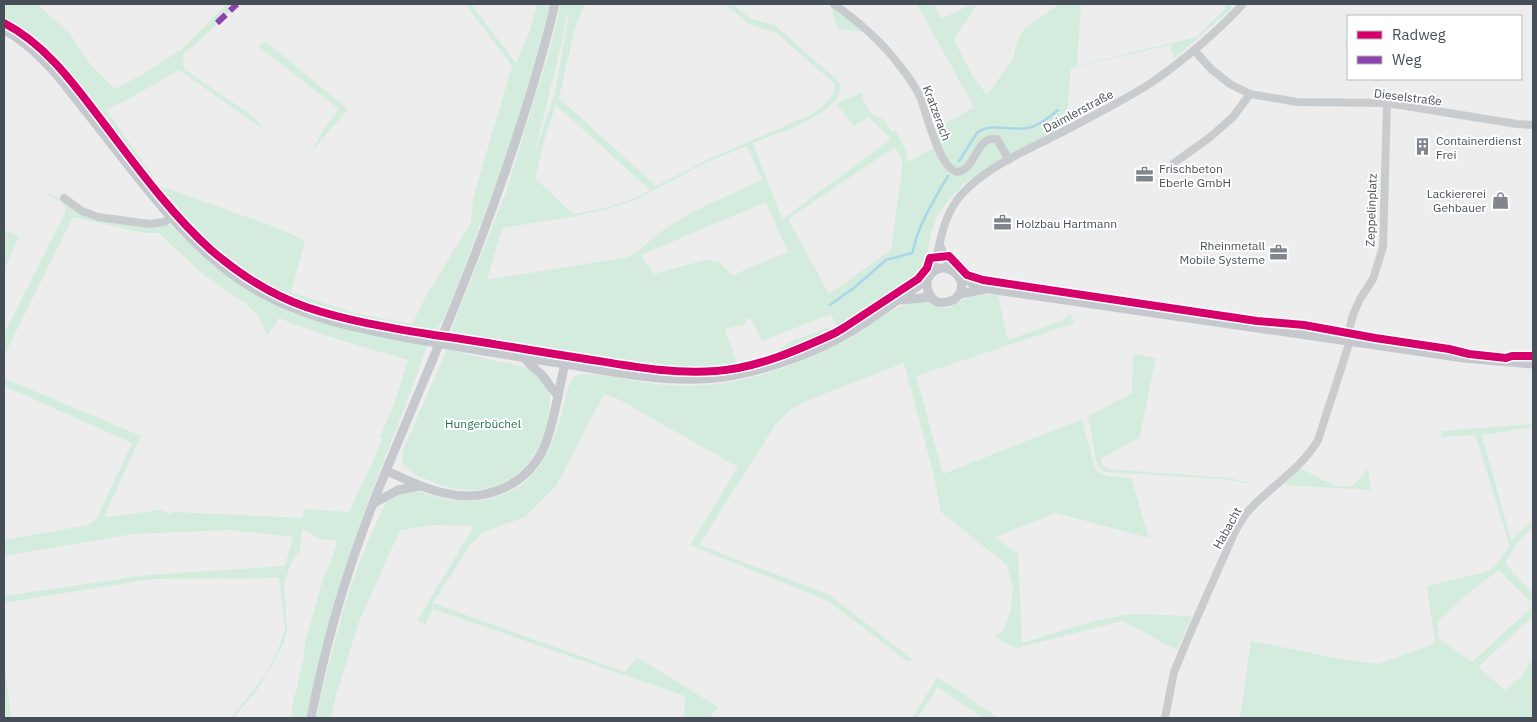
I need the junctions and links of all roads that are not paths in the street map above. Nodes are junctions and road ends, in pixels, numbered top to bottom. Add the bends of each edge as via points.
1 (555, 4) edge
2 (834, 4) edge
3 (1243, 4) edge
4 (4, 30) edge
5 (1194, 50) junction
6 (1250, 94) junction
7 (1386, 103) junction
8 (1533, 125) edge
9 (1009, 160) junction
10 (1174, 163) dead end
11 (64, 198) dead end
12 (172, 218) junction
13 (940, 245) junction
14 (951, 270) junction
15 (930, 276) junction
16 (958, 277) junction
17 (989, 289) junction
18 (959, 294) junction
19 (931, 297) junction
20 (898, 301) junction
21 (1348, 341) junction
22 (525, 358) junction
23 (565, 364) junction
24 (1533, 364) edge
25 (558, 394) junction
26 (386, 471) junction
27 (421, 485) junction
28 (374, 503) junction
29 (311, 718) edge
30 (1165, 718) edge

1 - 26 main road, bridge via 516,141 470,269
2 - 9 street, Kratzerach via 872,34 908,76 920,97 938,147 951,169 957,172 966,168 984,142 992,138 996,138
3 - 5 street, Daimlerstraße
4 - 12 main road via 27,45 56,74
5 - 6 street, Dieselstraße via 1230,84
5 - 9 street, Daimlerstraße via 1129,96
6 - 7 street, Dieselstraße via 1297,102
6 - 10 street via 1233,117
7 - 8 street, Dieselstraße
7 - 21 street, Zeppelinplatz via 1383,247 1373,279 1353,315
9 - 13 street, Daimlerstraße via 981,177 961,195 944,225
11 - 12 street via 82,211 98,217 150,224
12 - 22 main road via 228,272 264,295 291,307 359,328
13 - 14 street
13 - 15 street, Daimlerstraße
14 - 15 main road via 941,268
14 - 16 main road
15 - 19 main road via 927,290
15 - 20 main road
16 - 17 main road
16 - 18 main road
17 - 18 main road
17 - 21 main road
18 - 19 main road via 945,303
19 - 20 main road
20 - 23 main road via 828,344 775,365 736,375 705,379 651,378
21 - 24 main road via 1464,358
21 - 30 street, Habacht via 1313,450 1252,507 1233,536 1174,672
22 - 23 main road
22 - 25 main road
23 - 25 main road
25 - 27 main road via 540,456 516,482 491,493 472,496 442,493
26 - 27 main road
26 - 28 main road
27 - 28 main road via 398,490
28 - 29 main road via 349,570 325,653

